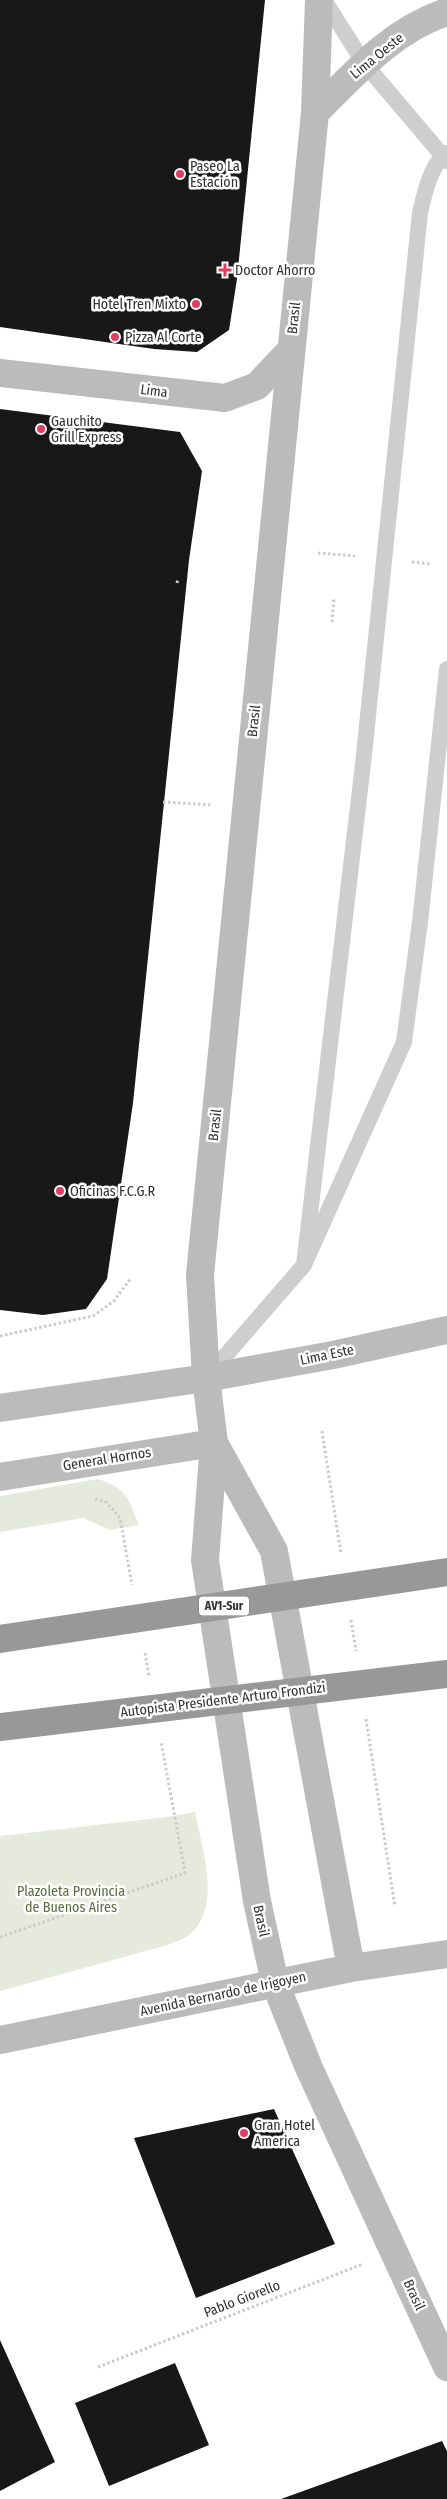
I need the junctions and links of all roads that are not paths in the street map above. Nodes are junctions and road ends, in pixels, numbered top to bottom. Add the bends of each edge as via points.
1 (319, 0) edge
2 (324, 0) edge
3 (447, 12) edge
4 (364, 63) junction
5 (315, 113) junction
6 (445, 156) edge
7 (291, 350) junction
8 (0, 373) edge
9 (447, 669) edge
10 (304, 1265) junction
11 (447, 1330) edge
12 (206, 1378) junction
13 (0, 1408) edge
14 (214, 1443) junction
15 (0, 1477) edge
16 (447, 1572) edge
17 (0, 1639) edge
18 (447, 1674) edge
19 (0, 1727) edge
20 (447, 1954) edge
21 (351, 1968) junction
22 (274, 1983) junction
23 (0, 2040) edge
24 (447, 2366) edge

1 - 5 street, Brasil
2 - 4 lane
3 - 4 street, Lima Oeste via 416,25
4 - 5 street, Lima Oeste
4 - 6 lane
5 - 7 street, Brasil
6 - 10 lane via 426,185 420,213 363,764
7 - 8 street, Lima via 257,386 225,398
7 - 12 street, Brasil via 200,1275
9 - 10 lane via 404,1042
10 - 12 lane
11 - 12 street, Lima Este
12 - 13 street
12 - 14 street, Brasil
14 - 15 street, General Hornos
14 - 21 street, Brasil via 274,1551
14 - 22 street, Brasil via 205,1560 256,1901
16 - 17 highway, AV1-Sur, bridge
18 - 19 highway, Autopista Presidente Arturo Frondizi, bridge
20 - 21 street, Avenida Bernardo de Irigoyen
21 - 22 street, Avenida Bernardo de Irigoyen
22 - 23 street, Avenida Bernardo de Irigoyen
22 - 24 street, Brasil via 309,2068

